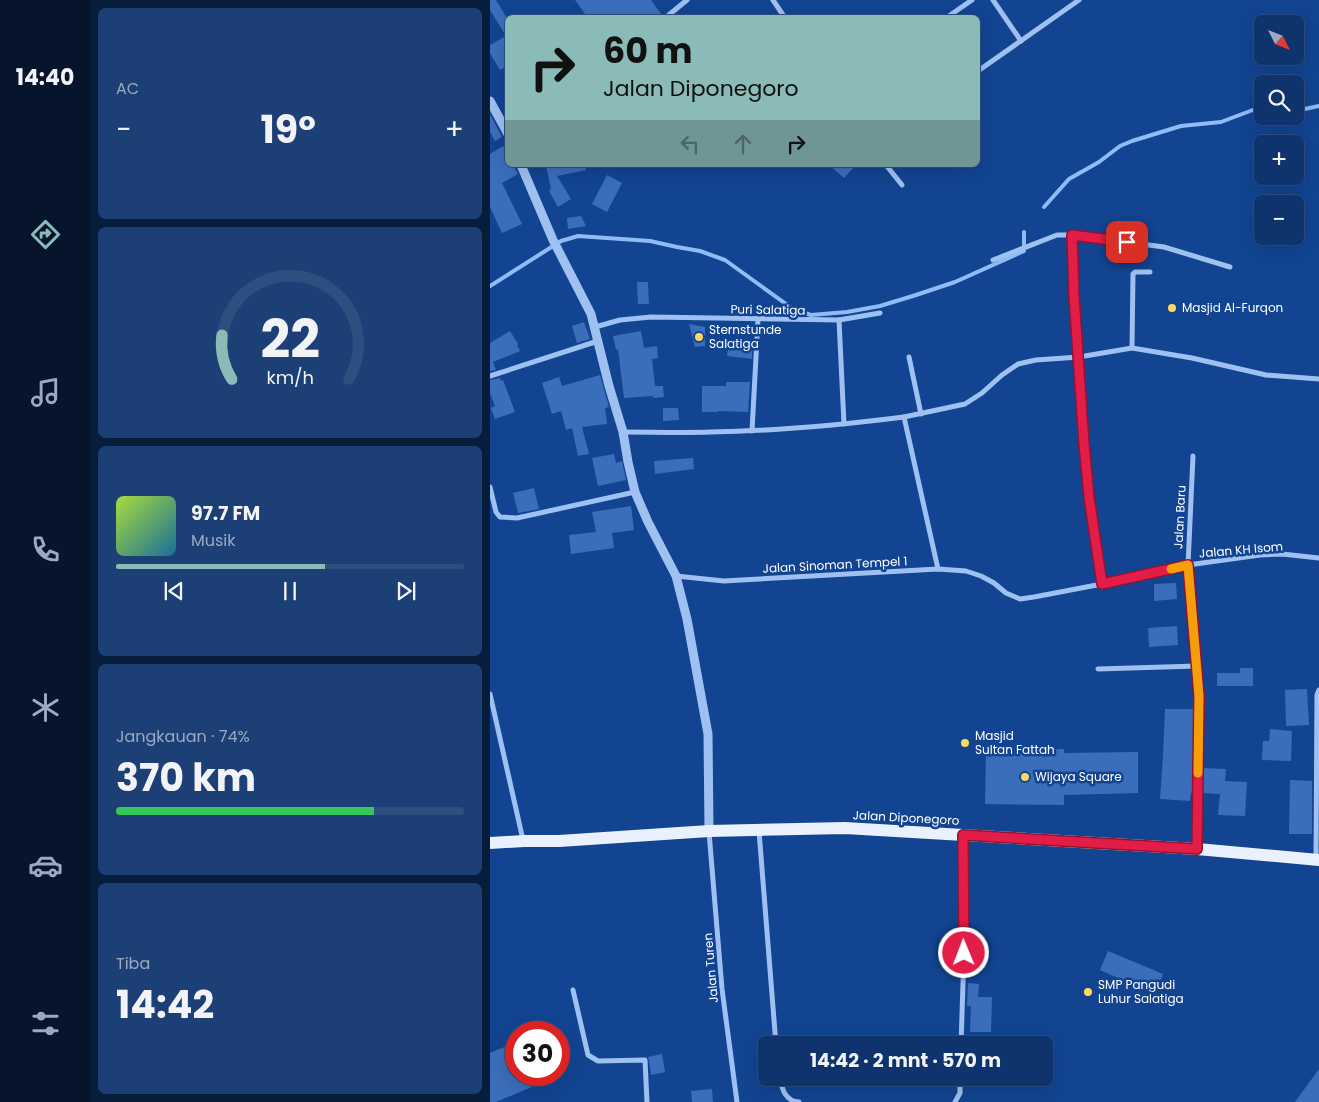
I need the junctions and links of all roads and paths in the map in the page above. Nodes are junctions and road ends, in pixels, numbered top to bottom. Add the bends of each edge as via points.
1 (687, 0) edge
2 (773, 0) edge
3 (972, 0) edge
4 (993, 0) edge
5 (1079, 0) edge
6 (669, 15) edge
7 (783, 15) edge
8 (950, 15) edge
9 (1021, 41) junction
10 (980, 70) edge
11 (490, 101) edge
12 (505, 123) edge
13 (522, 167) edge
14 (888, 167) edge
15 (902, 185) dead end
16 (1072, 239) junction
17 (993, 260) dead end
18 (1230, 267) dead end
19 (1150, 272) dead end
20 (880, 313) dead end
21 (758, 320) junction
22 (839, 320) junction
23 (595, 327) junction
24 (598, 341) junction
25 (1132, 348) junction
26 (909, 357) dead end
27 (1079, 357) junction
28 (490, 376) edge
29 (1319, 379) edge
30 (921, 414) junction
31 (904, 417) junction
32 (844, 424) junction
33 (752, 431) junction
34 (622, 432) junction
35 (1193, 456) dead end
36 (490, 487) edge
37 (636, 492) junction
38 (490, 512) edge
39 (496, 512) junction
40 (1319, 558) edge
41 (1188, 565) junction
42 (938, 570) junction
43 (676, 576) junction
44 (994, 583) joint
45 (1102, 584) junction
46 (1197, 666) junction
47 (1098, 669) dead end
48 (1319, 690) edge
49 (490, 694) edge
50 (759, 830) junction
51 (709, 831) junction
52 (963, 835) junction
53 (524, 841) junction
54 (490, 843) edge
55 (1197, 849) junction
56 (1318, 860) edge
57 (573, 990) dead end
58 (775, 1036) edge
59 (961, 1036) edge
60 (781, 1086) edge
61 (960, 1086) edge
62 (647, 1102) edge
63 (737, 1102) edge
64 (799, 1102) edge
65 (955, 1102) edge

1 - 6 street
2 - 7 street
3 - 8 street
4 - 9 street
5 - 9 street
9 - 10 street
11 - 12 street
13 - 23 street
14 - 15 street
16 - 17 street via 1057,235
16 - 18 street via 1164,247
16 - 27 street
19 - 25 street via 1133,274
20 - 22 street, Puri Salatiga
21 - 22 street, Puri Salatiga
21 - 23 street, Puri Salatiga via 635,318
21 - 33 street
22 - 32 street
23 - 24 street
24 - 28 street
24 - 34 street
25 - 27 street
25 - 29 street via 1266,375
26 - 30 street
27 - 30 street via 1018,364 965,404
27 - 45 street via 1089,497
30 - 31 street
31 - 32 street
31 - 42 street
32 - 33 street
33 - 34 street
34 - 37 street
35 - 41 street, Jalan Baru
36 - 39 street
37 - 39 street via 517,518 500,517
37 - 43 street
38 - 39 street
40 - 41 street, Jalan KH Isom via 1260,555
41 - 45 street, Jalan KH Isom
41 - 46 street, Jalan Baru
42 - 43 street, Jalan Sinoman Tempel 1 via 724,580
42 - 44 street, Jalan Sinoman Tempel 1 via 966,571
43 - 51 street via 708,734
44 - 45 street, Jalan KH Isom via 1020,599
46 - 47 street
46 - 55 street, Jalan Baru
48 - 56 street
49 - 53 street
50 - 51 main road, Jalan Diponegoro
50 - 52 main road, Jalan Diponegoro via 845,828
50 - 58 street
51 - 53 main road, Jalan Diponegoro
51 - 63 street, Jalan Turen via 722,989
52 - 55 main road, Jalan Diponegoro
52 - 59 street
53 - 54 main road, Jalan Diponegoro
55 - 56 main road, Jalan Diponegoro
57 - 62 street via 588,1055 598,1061 645,1060
60 - 64 street via 789,1099
61 - 65 street

